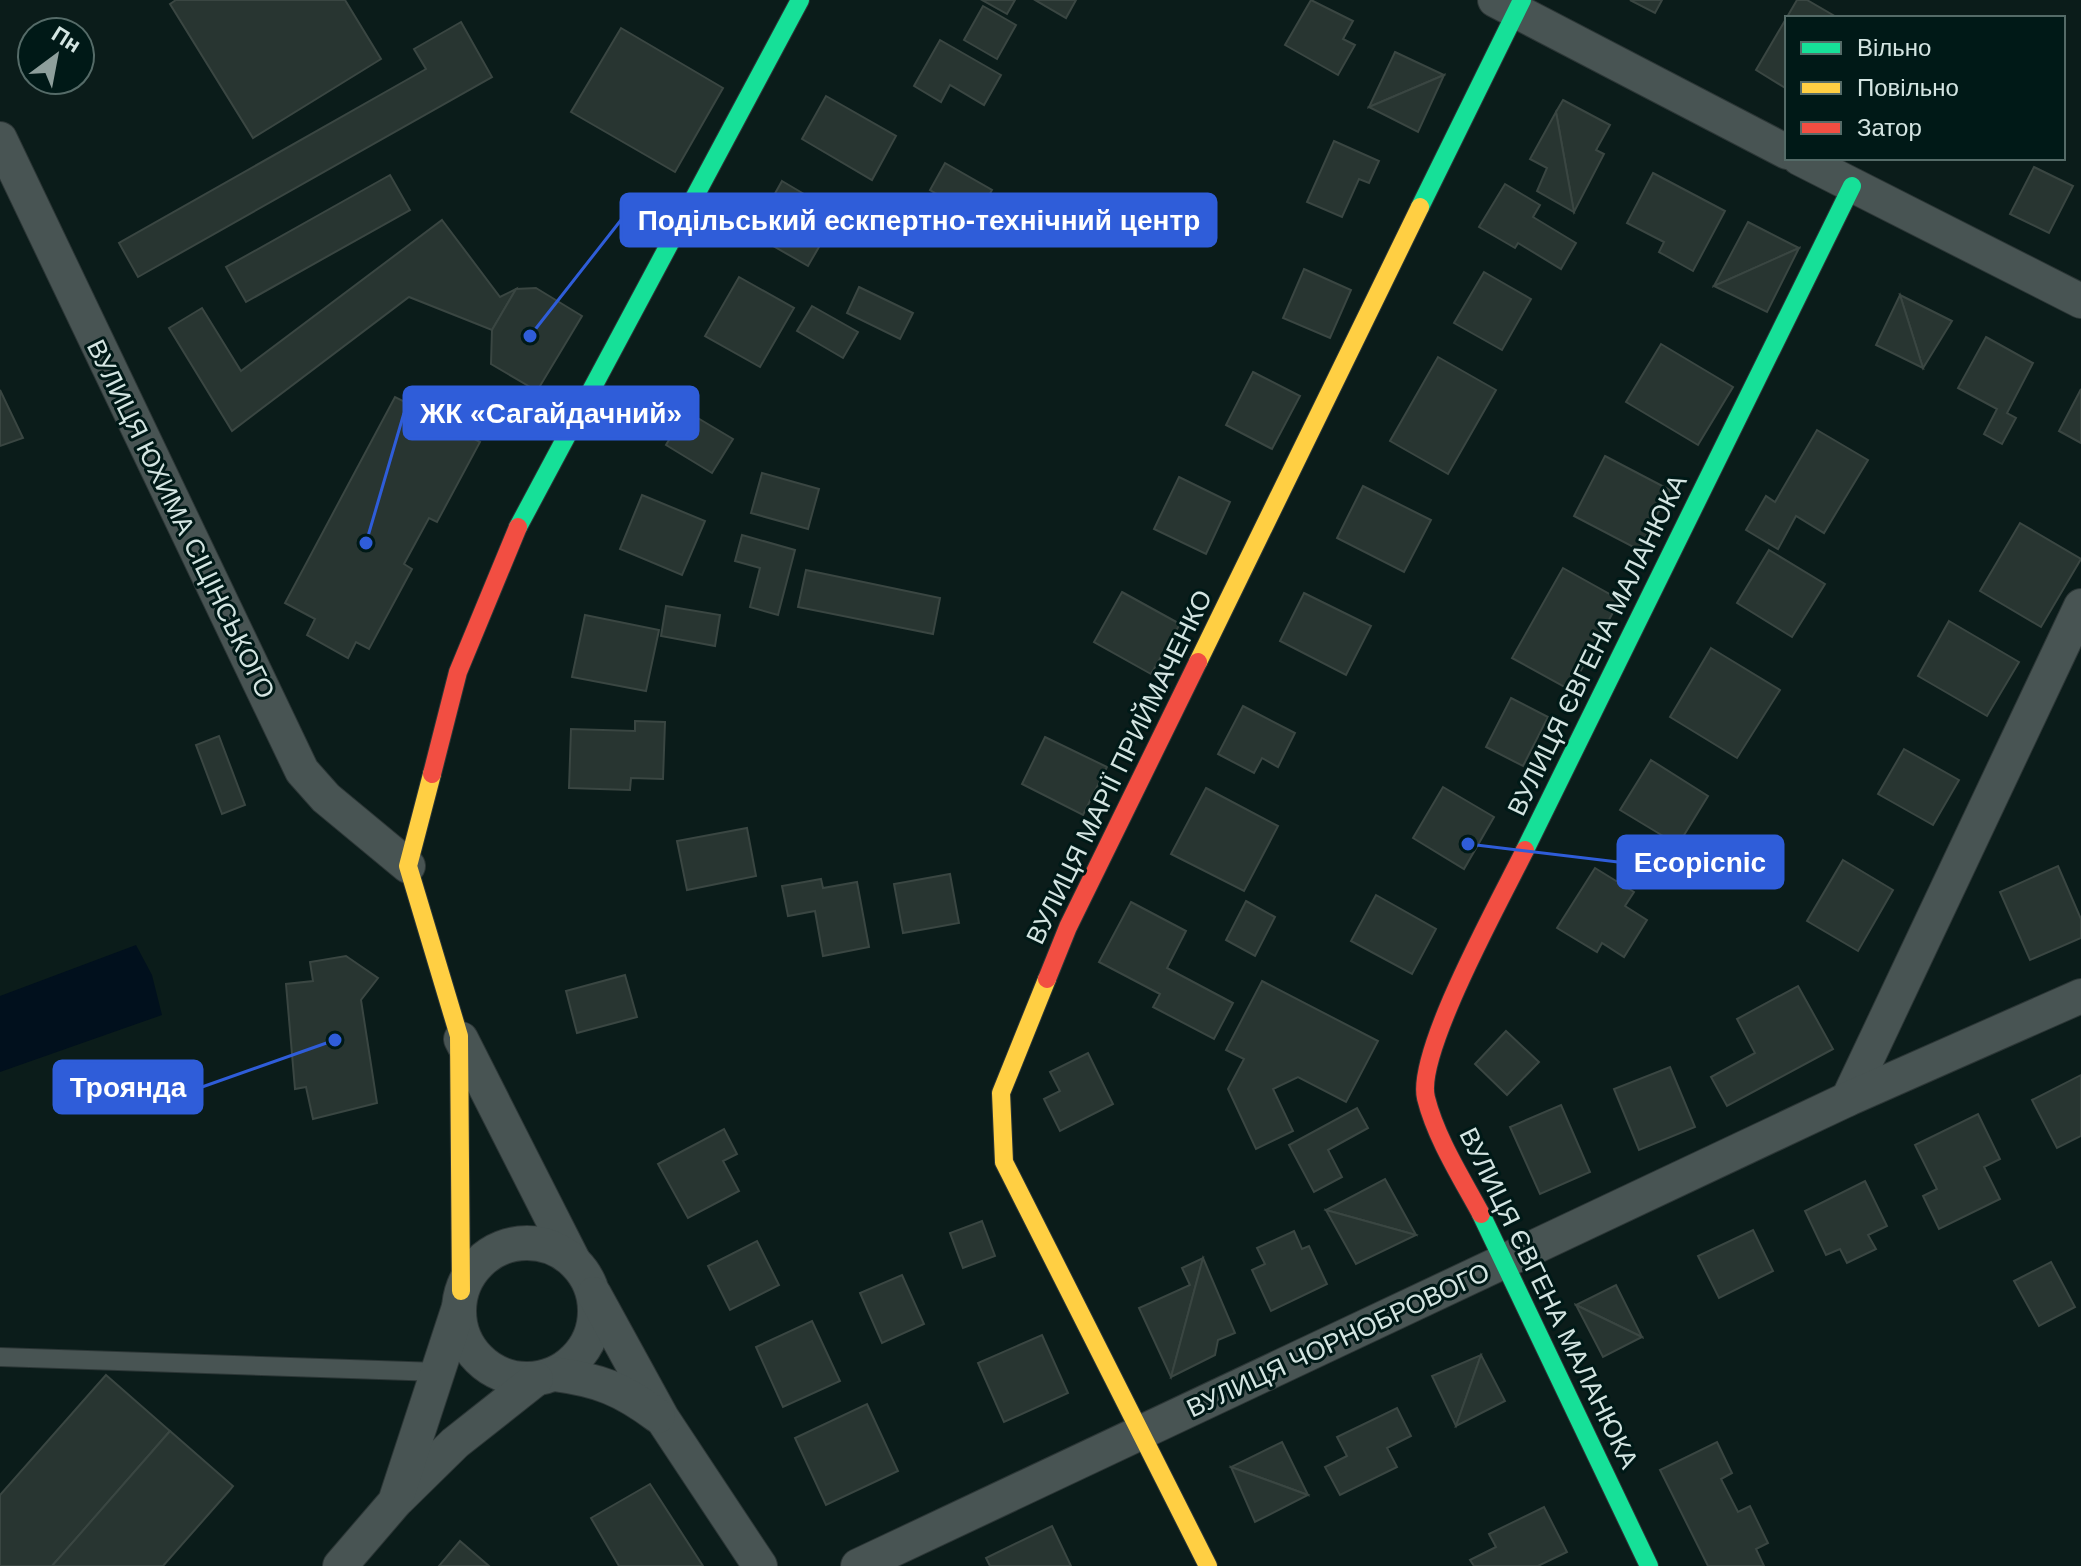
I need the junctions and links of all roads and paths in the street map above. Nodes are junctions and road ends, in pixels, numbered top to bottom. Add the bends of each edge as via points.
1 (800, 0) edge
2 (1512, 4) edge
3 (0, 139) edge
4 (1785, 151) edge
5 (1803, 160) edge
6 (1852, 186) junction
7 (2081, 301) edge
8 (2081, 606) edge
9 (408, 866) junction
10 (2081, 996) edge
11 (459, 1036) junction
12 (1848, 1099) junction
13 (573, 1260) junction
14 (1506, 1261) junction
15 (593, 1293) junction
16 (460, 1301) junction
17 (0, 1357) edge
18 (438, 1372) junction
19 (545, 1376) junction
20 (662, 1418) junction
21 (1141, 1433) junction
22 (395, 1502) junction
23 (340, 1566) edge
24 (760, 1566) edge
25 (858, 1566) edge
26 (1208, 1566) edge
27 (1649, 1566) edge

1 - 9 street via 512,537 458,672
2 - 4 street
2 - 21 street, ВУЛИЦЯ МАРІЇ ПРИЙМАЧЕНКО via 1068,927 1001,1093 1004,1162
3 - 9 street, ВУЛИЦЯ ЮХИМА СІЦІНСЬКОГО via 302,771 326,798
5 - 6 street
6 - 7 street
6 - 14 street, ВУЛИЦЯ ЄВГЕНА МАЛАНЮКА via 1439,1025 1425,1095 1451,1158
8 - 12 street
9 - 11 street
10 - 12 street, ВУЛИЦЯ ЧОРНОБРОВОГО
11 - 13 street
11 - 16 street
12 - 14 street, ВУЛИЦЯ ЧОРНОБРОВОГО
13 - 15 street
13 - 16 street via 537,1243 499,1248 476,1266
14 - 21 street, ВУЛИЦЯ ЧОРНОБРОВОГО
14 - 27 street, ВУЛИЦЯ ЄВГЕНА МАЛАНЮКА
15 - 19 street via 596,1312 589,1340 571,1364
15 - 20 street
16 - 18 street
16 - 19 street via 461,1330 481,1363 516,1379
17 - 18 lane
18 - 22 street
19 - 20 street via 594,1379
19 - 22 street via 455,1443
20 - 24 street
21 - 25 street, ВУЛИЦЯ ЧОРНОБРОВОГО
21 - 26 street, ВУЛИЦЯ МАРІЇ ПРИЙМАЧЕНКО
22 - 23 street

